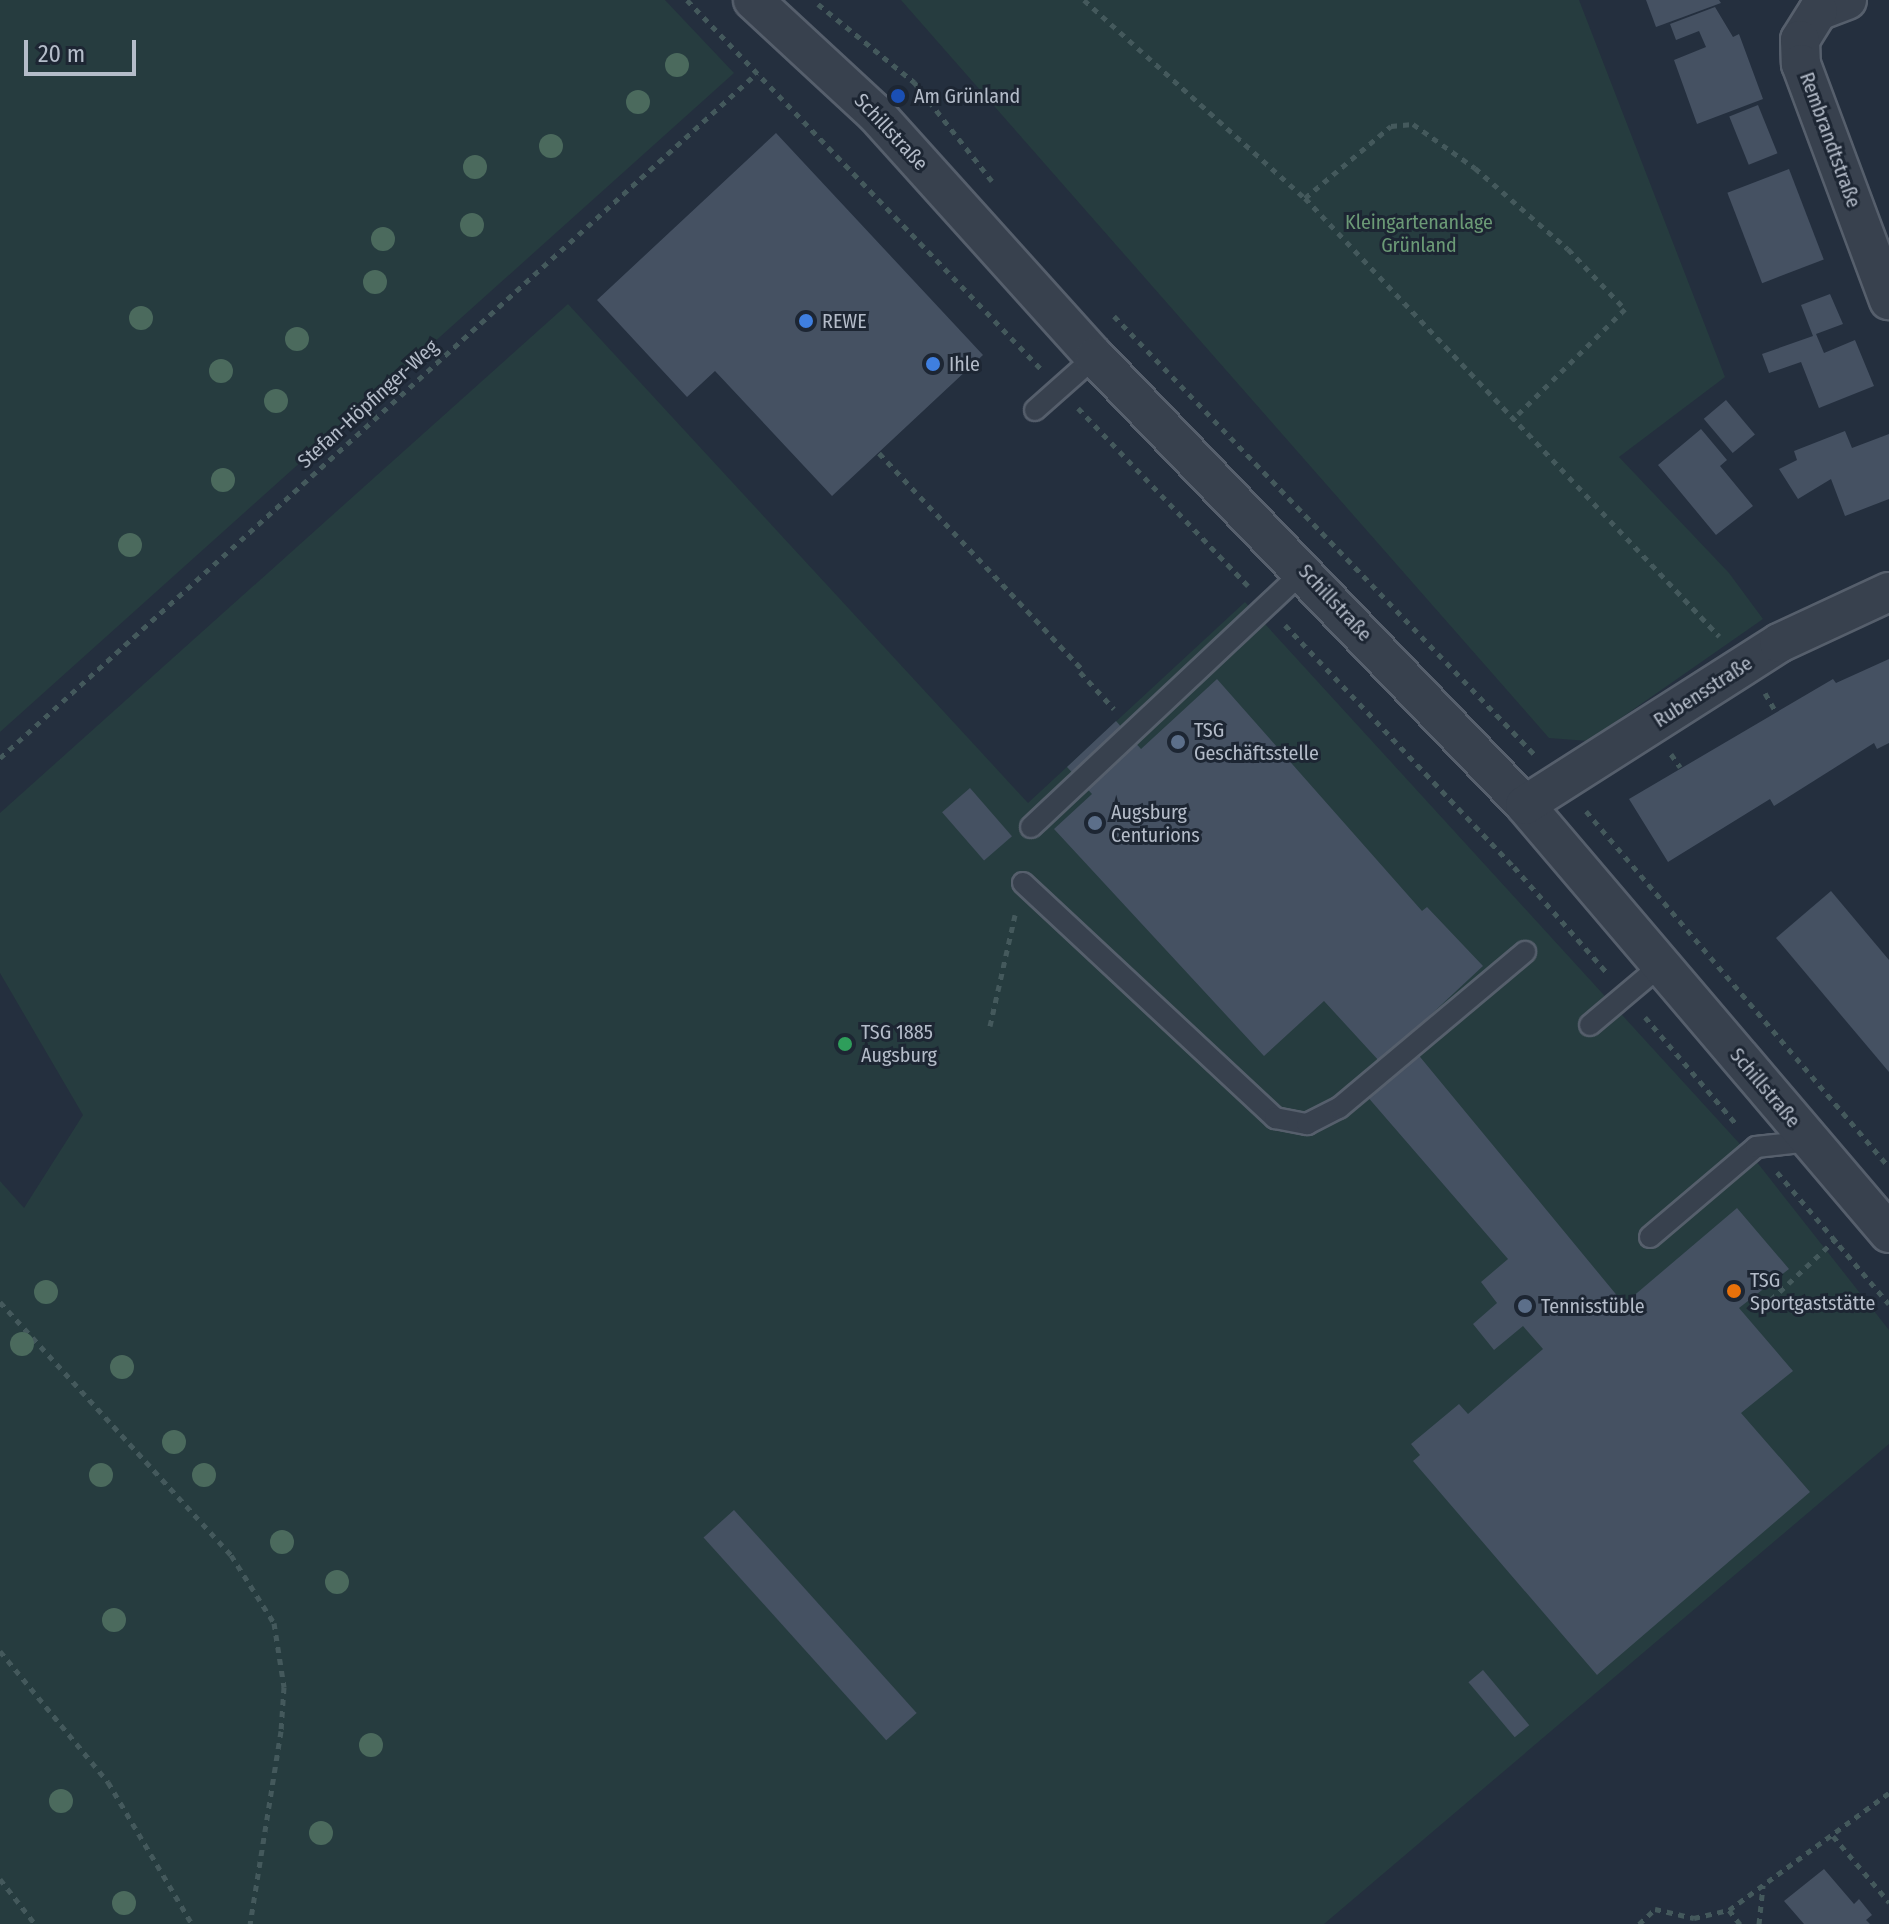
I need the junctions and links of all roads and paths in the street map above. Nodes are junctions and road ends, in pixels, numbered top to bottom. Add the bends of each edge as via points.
1 (687, 0) edge
2 (1084, 0) edge
3 (1847, 0) edge
4 (769, 5) edge
5 (757, 73) junction
6 (1305, 198) junction
7 (1889, 300) edge
8 (1095, 357) junction
9 (1059, 388) junction
10 (1035, 410) dead end
11 (1514, 418) junction
12 (879, 453) dead end
13 (1305, 570) junction
14 (1889, 592) edge
15 (1268, 606) junction
16 (1747, 663) junction
17 (1135, 730) junction
18 (0, 758) edge
19 (1525, 805) junction
20 (1031, 827) dead end
21 (1023, 883) joint
22 (1525, 952) dead end
23 (1661, 965) junction
24 (1625, 994) junction
25 (1590, 1025) dead end
26 (990, 1026) dead end
27 (1810, 1141) junction
28 (1756, 1147) junction
29 (1881, 1218) edge
30 (1650, 1237) dead end
31 (1835, 1240) junction
32 (0, 1302) edge
33 (1889, 1304) edge
34 (1762, 1308) dead end
35 (0, 1651) edge
36 (1889, 1793) edge
37 (1833, 1836) junction
38 (0, 1879) edge
39 (1764, 1884) junction
40 (1889, 1902) edge
41 (1729, 1910) junction
42 (35, 1924) edge
43 (192, 1924) edge
44 (250, 1924) edge
45 (1639, 1924) edge
46 (1740, 1924) edge
47 (1759, 1924) edge

1 - 5 path
2 - 6 path
3 - 7 street, Rembrandtstraße via 1818,11 1800,40 1801,64
4 - 8 street, Schillstraße via 875,113
5 - 9 path
5 - 18 path, Stefan-Höpfinger-Weg
6 - 11 path
6 - 11 path via 1391,126 1413,124 1475,168 1568,249 1625,309
8 - 9 lane
8 - 13 street, Schillstraße
9 - 10 lane
9 - 15 path
11 - 16 path
12 - 17 path
13 - 15 lane
13 - 19 street, Schillstraße
14 - 16 street, Rubensstraße
15 - 17 lane via 1241,645
15 - 24 path via 1514,867
16 - 19 street, Rubensstraße
17 - 20 lane
19 - 23 street, Schillstraße
21 - 22 lane via 1275,1118 1307,1124 1339,1108
21 - 26 path
23 - 24 lane
23 - 27 street, Schillstraße
24 - 25 lane
24 - 28 path
27 - 28 lane
27 - 29 street, Schillstraße
28 - 30 lane
28 - 31 path
29 - 31 path
31 - 33 path
31 - 34 path
32 - 44 path via 231,1555 274,1623 284,1687 282,1716
35 - 43 path via 108,1782
36 - 37 path
37 - 39 path
37 - 40 path
38 - 42 path
39 - 41 path
39 - 47 path
41 - 45 path via 1694,1918 1655,1909
41 - 46 path

